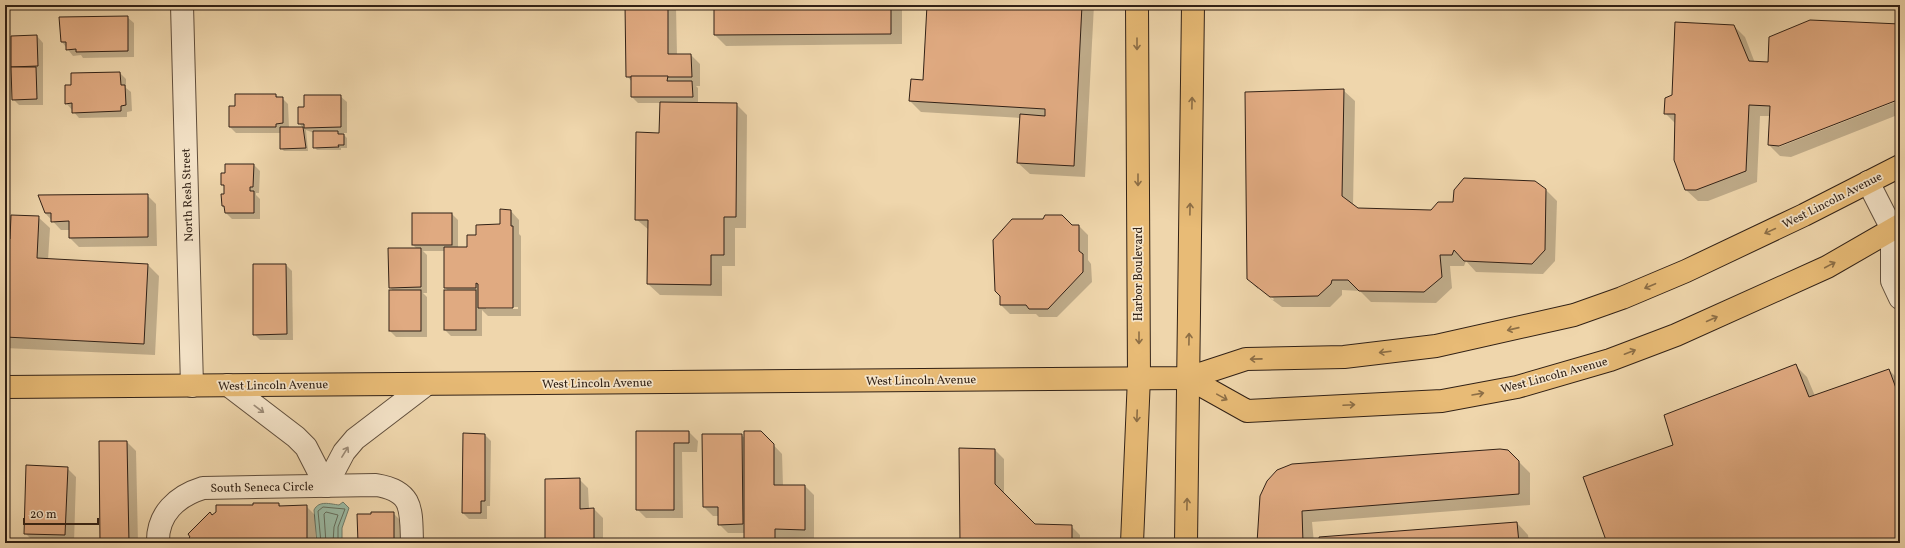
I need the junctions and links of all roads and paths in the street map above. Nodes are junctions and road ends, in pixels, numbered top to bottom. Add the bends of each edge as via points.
1 (182, 5) edge
2 (1137, 5) edge
3 (1193, 5) edge
4 (1900, 166) edge
5 (1868, 182) junction
6 (1897, 231) edge
7 (1900, 298) edge
8 (1139, 377) junction
9 (1188, 378) junction
10 (427, 384) junction
11 (228, 385) junction
12 (192, 386) junction
13 (5, 387) edge
14 (326, 486) junction
15 (158, 543) edge
16 (412, 543) edge
17 (1132, 543) edge
18 (1186, 543) edge

1 - 12 street, North Resh Street
2 -> 8 main road, Harbor Boulevard
9 -> 3 main road
4 - 5 main road, West Lincoln Avenue
5 - 6 street
5 -> 9 main road, West Lincoln Avenue via 1686,271 1574,315 1436,346 1344,357 1246,359
6 - 7 street via 1892,281
9 -> 6 main road, West Lincoln Avenue via 1247,411 1442,401 1517,387 1610,360 1676,335
8 - 9 main road, West Lincoln Avenue
8 - 10 main road, West Lincoln Avenue
8 -> 17 main road, Harbor Boulevard
18 -> 9 main road
10 - 11 main road, West Lincoln Avenue
14 -> 10 street, South Seneca Circle via 344,452 355,439
11 - 12 main road, West Lincoln Avenue
11 -> 14 street, South Seneca Circle via 306,447
12 - 13 main road, West Lincoln Avenue
14 - 15 street, South Seneca Circle via 215,487 193,491 175,502 163,517 158,532
14 - 16 street, South Seneca Circle via 376,485 395,490 409,503

